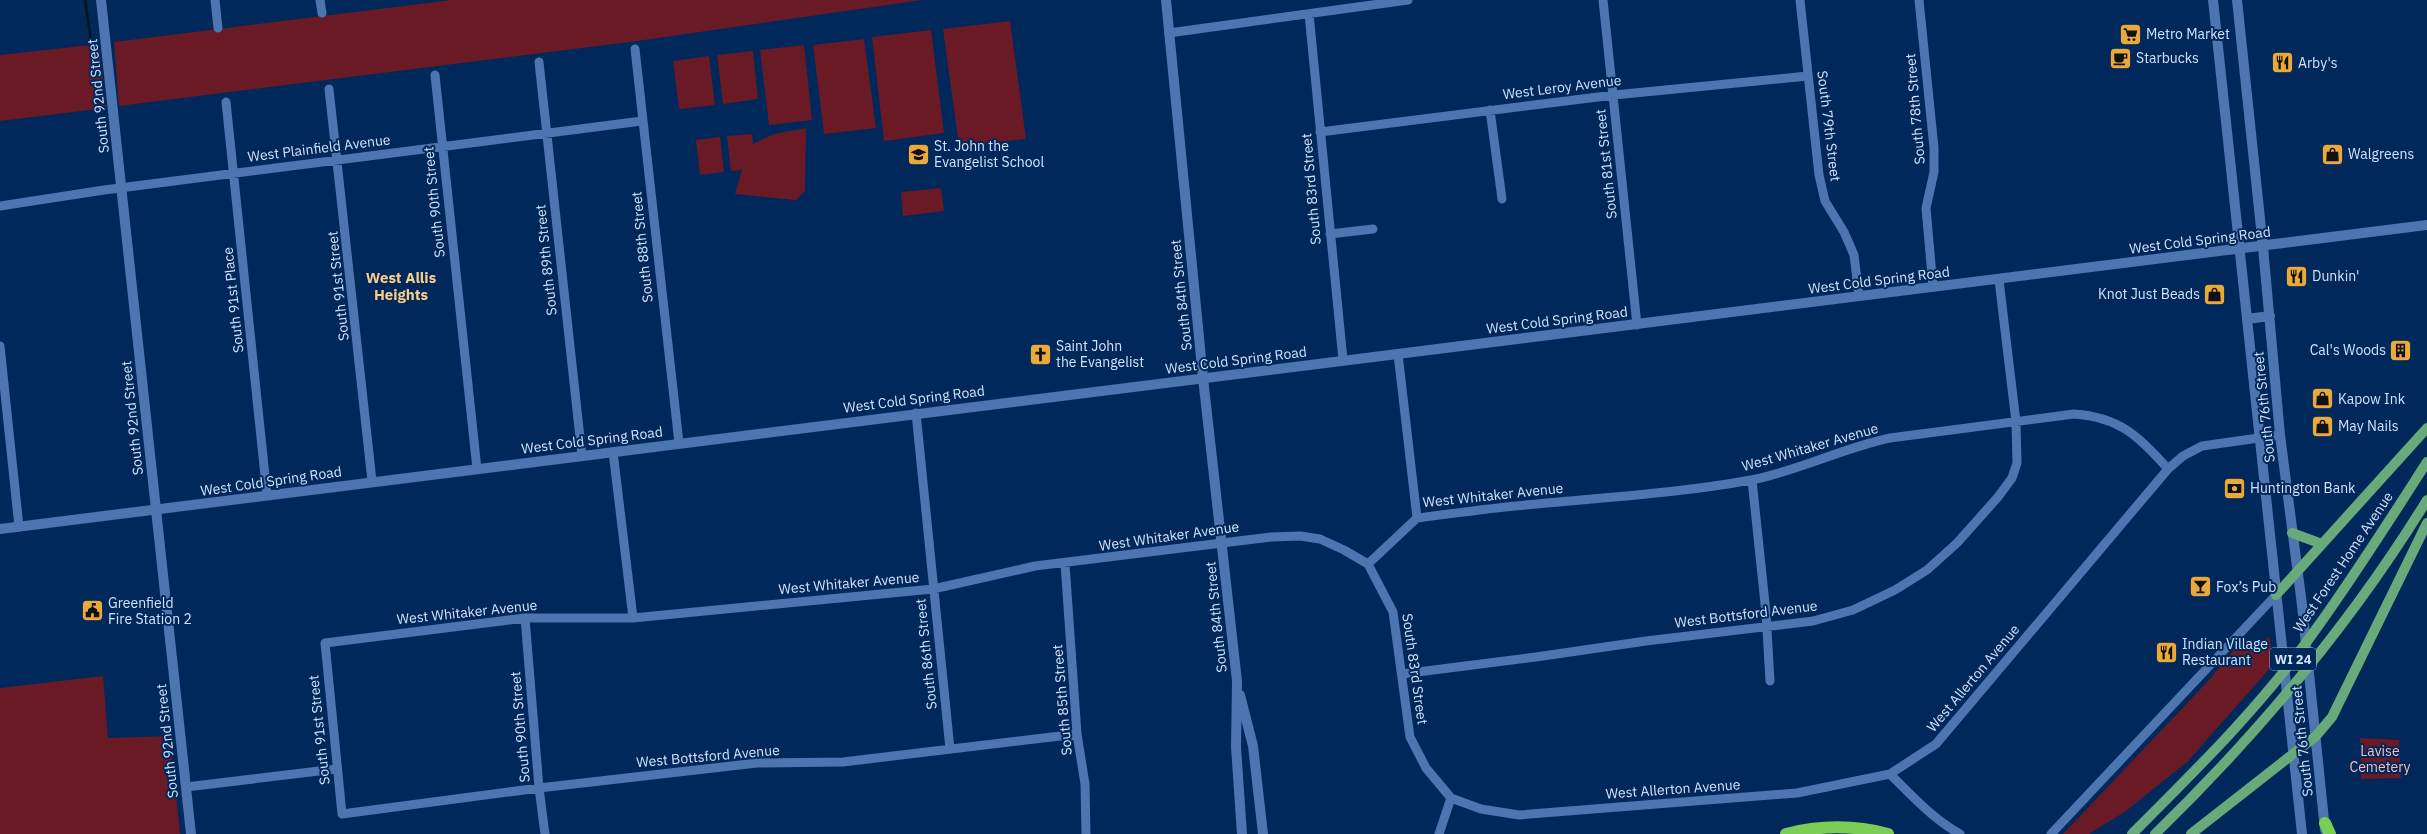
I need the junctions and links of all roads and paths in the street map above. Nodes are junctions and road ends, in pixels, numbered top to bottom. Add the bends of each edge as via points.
1 (101, 0) edge
2 (215, 0) edge
3 (320, 0) edge
4 (1166, 0) edge
5 (1408, 0) edge
6 (1602, 0) edge
7 (1800, 0) edge
8 (1919, 0) edge
9 (2213, 0) edge
10 (2237, 0) edge
11 (322, 13) dead end
12 (1309, 14) junction
13 (218, 28) dead end
14 (1169, 33) junction
15 (635, 49) dead end
16 (539, 62) dead end
17 (435, 75) dead end
18 (1808, 76) junction
19 (329, 89) dead end
20 (1614, 95) junction
21 (226, 102) dead end
22 (1490, 110) junction
23 (642, 121) junction
24 (1320, 132) junction
25 (547, 134) junction
26 (443, 147) junction
27 (338, 160) junction
28 (234, 173) junction
29 (122, 188) junction
30 (1502, 199) dead end
31 (0, 206) edge
32 (2427, 225) edge
33 (1373, 229) dead end
34 (1330, 234) junction
35 (2264, 246) junction
36 (2240, 249) junction
37 (1998, 280) junction
38 (1933, 287) junction
39 (1860, 296) junction
40 (2270, 316) junction
41 (2247, 319) junction
42 (1637, 324) junction
43 (0, 346) edge
44 (1398, 354) junction
45 (1343, 360) junction
46 (1203, 378) junction
47 (916, 413) junction
48 (2016, 422) junction
49 (2427, 428) edge
50 (2280, 434) junction
51 (2259, 437) junction
52 (679, 443) junction
53 (613, 452) junction
54 (582, 456) junction
55 (2427, 462) edge
56 (2168, 468) junction
57 (477, 469) junction
58 (1752, 480) junction
59 (372, 482) junction
60 (267, 495) junction
61 (2427, 500) edge
62 (156, 510) junction
63 (1417, 518) junction
64 (2427, 523) edge
65 (19, 526) junction
66 (0, 529) edge
67 (2292, 533) junction
68 (1222, 543) junction
69 (2322, 544) junction
70 (1065, 564) junction
71 (1368, 564) junction
72 (2297, 571) junction
73 (933, 589) junction
74 (2276, 596) junction
75 (525, 618) junction
76 (633, 618) junction
77 (1766, 627) junction
78 (325, 643) joint
79 (1402, 674) junction
80 (1770, 681) dead end
81 (1237, 682) junction
82 (1077, 734) junction
83 (2316, 736) junction
84 (950, 749) junction
85 (2293, 753) junction
86 (336, 768) junction
87 (1890, 774) junction
88 (186, 787) junction
89 (539, 788) junction
90 (1451, 798) junction
91 (342, 814) joint
92 (2325, 828) edge
93 (191, 834) edge
94 (545, 834) edge
95 (1086, 834) edge
96 (1242, 834) edge
97 (1263, 834) edge
98 (1439, 834) edge
99 (1786, 834) edge
100 (1888, 834) edge
101 (1960, 834) edge
102 (2051, 834) edge
103 (2132, 834) edge
104 (2155, 834) edge
105 (2191, 834) edge
106 (2302, 834) edge
107 (2330, 834) edge

1 - 29 street, South 92nd Street
2 - 13 street
3 - 11 street
4 - 14 street, South 84th Street
5 - 12 street
6 - 20 street, South 81st Street
7 - 18 street, South 79th Street
8 - 38 street, South 78th Street via 1934,148 1934,172 1926,208
9 - 36 street, South 76th Street
10 - 35 street, South 76th Street
12 - 14 street
12 - 24 street, South 83rd Street
14 - 46 street, South 84th Street
15 - 23 street, South 88th Street
16 - 25 street, South 89th Street
17 - 26 street, South 90th Street
18 - 20 street, West Leroy Avenue
18 - 39 street, South 79th Street via 1819,175 1826,201 1854,255
19 - 27 street, South 91st Street
20 - 22 street, West Leroy Avenue
20 - 42 street, South 81st Street
21 - 28 street, South 91st Place
22 - 24 street, West Leroy Avenue
22 - 30 street
23 - 25 street, West Plainfield Avenue
23 - 52 street, South 88th Street
24 - 34 street, South 83rd Street
25 - 26 street, West Plainfield Avenue
25 - 54 street, South 89th Street
26 - 27 street, West Plainfield Avenue
26 - 57 street, South 90th Street
27 - 28 street, West Plainfield Avenue
27 - 59 street, South 91st Street
28 - 29 street, West Plainfield Avenue
28 - 60 street, South 91st Place
29 - 31 street, West Plainfield Avenue
29 - 62 street, South 92nd Street
32 - 35 street, West Cold Spring Road
33 - 34 street
34 - 45 street, South 83rd Street
35 - 36 street, West Cold Spring Road
35 - 40 street, South 76th Street
36 - 37 street, West Cold Spring Road
36 - 41 street, South 76th Street
37 - 38 street, West Cold Spring Road
37 - 48 street
38 - 39 street, West Cold Spring Road
39 - 42 street, West Cold Spring Road
40 - 41 street
40 - 50 street, South 76th Street
41 - 51 street, South 76th Street
42 - 44 street, West Cold Spring Road
43 - 65 street
44 - 45 street, West Cold Spring Road
44 - 63 street
45 - 46 street, West Cold Spring Road
46 - 47 street, West Cold Spring Road
46 - 68 street, South 84th Street
47 - 52 street, West Cold Spring Road
47 - 73 street, South 86th Street
48 - 56 street, West Whitaker Avenue via 2074,414 2095,416 2115,422 2133,433
48 - 58 street, West Whitaker Avenue via 1890,438
48 - 77 street, West Bottsford Avenue via 2017,463 2012,478 1957,543 1926,570 1895,590 1853,610 1813,621
49 - 69 main road
50 - 51 street, West Allerton Avenue
50 - 67 street, South 76th Street
51 - 56 street, West Allerton Avenue via 2202,446 2182,456
51 - 74 street, South 76th Street
52 - 53 street, West Cold Spring Road
53 - 54 street, West Cold Spring Road
53 - 76 street
54 - 57 street, West Cold Spring Road
55 - 103 main road, West Forest Home Avenue / WI 24 via 2320,624 2233,731
56 - 87 street, West Allerton Avenue via 1936,744
57 - 59 street, West Cold Spring Road
58 - 63 street, West Whitaker Avenue via 1679,492 1535,504
58 - 77 street
59 - 60 street, West Cold Spring Road
60 - 62 street, West Cold Spring Road
61 - 104 main road, WI 24 via 2384,566 2323,648 2245,742
62 - 65 street, West Cold Spring Road
62 - 88 street, South 92nd Street
63 - 71 street
64 - 83 main road via 2332,717
65 - 66 street, West Cold Spring Road
67 - 69 main road
67 - 72 street, South 76th Street
68 - 70 street, West Whitaker Avenue
68 - 71 street, West Whitaker Avenue via 1272,536 1300,536 1320,539
68 - 81 street, South 84th Street
69 - 72 main road
70 - 73 street, West Whitaker Avenue via 1035,566
70 - 82 street, South 85th Street
71 - 79 street, South 83rd Street via 1393,612
72 - 74 main road
72 - 83 street, South 76th Street
73 - 76 street, West Whitaker Avenue
73 - 84 street, South 86th Street
74 - 85 street, South 76th Street
74 - 102 street
75 - 76 street, West Whitaker Avenue
75 - 78 street, West Whitaker Avenue
75 - 89 street, South 90th Street
77 - 79 street, West Bottsford Avenue
77 - 80 street
78 - 86 street, South 91st Street
79 - 90 street, South 83rd Street via 1410,737 1426,768
81 - 96 street, South 84th Street via 1236,747
81 - 97 street, South 84th Street via 1253,746
82 - 84 street, West Bottsford Avenue
82 - 95 street, South 85th Street via 1085,784
83 - 85 main road
83 - 92 street, South 76th Street
84 - 89 street, West Bottsford Avenue via 843,762 757,763
85 - 105 main road
85 - 106 street, South 76th Street
86 - 88 street
86 - 91 street, South 91st Street
87 - 90 street, West Allerton Avenue via 1797,793 1520,815 1481,809
87 - 101 street via 1930,812
88 - 93 street, South 92nd Street
89 - 91 street, West Bottsford Avenue
89 - 94 street, South 90th Street
90 - 98 street
92 - 107 highway
99 - 100 highway via 1833,828 1872,830

